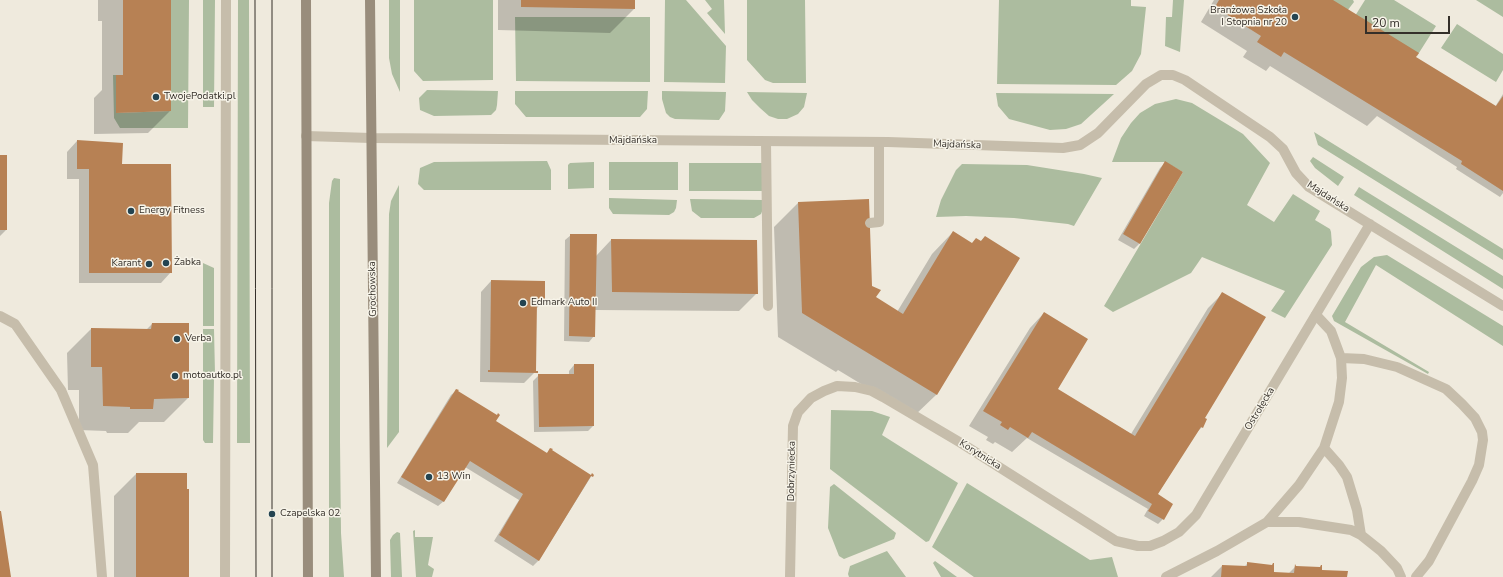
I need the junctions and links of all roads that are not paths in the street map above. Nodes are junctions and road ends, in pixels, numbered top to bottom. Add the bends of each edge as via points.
1 (226, 0) edge
2 (306, 0) edge
3 (370, 0) edge
4 (306, 136) junction
5 (371, 138) junction
6 (766, 142) junction
7 (879, 142) junction
8 (870, 223) dead end
9 (1370, 224) junction
10 (768, 306) dead end
11 (1503, 306) edge
12 (1316, 315) junction
13 (0, 316) edge
14 (1342, 358) junction
15 (837, 386) joint
16 (1324, 448) junction
17 (1267, 522) junction
18 (1361, 535) junction
19 (1116, 541) joint
20 (102, 577) edge
21 (224, 577) edge
22 (308, 577) edge
23 (376, 577) edge
24 (790, 577) edge
25 (1166, 577) edge
26 (1401, 577) edge
27 (1416, 577) edge

1 - 21 street
2 - 4 main road
3 - 5 main road, Grochowska
4 - 5 street, Majdańska
4 - 22 main road
5 - 6 street, Majdańska
5 - 23 main road, Grochowska
6 - 7 street, Majdańska
6 - 10 street
7 - 8 street via 879,222
7 - 9 street, Majdańska via 1041,148 1080,145 1098,133 1146,84 1161,75 1173,75 1185,80 1270,137 1283,149 1296,174 1309,187
9 - 11 street, Majdańska
9 - 12 street, Ostrołęcka
12 - 14 street via 1332,331
12 - 19 street, Ostrołęcka via 1196,515 1179,532 1150,546
13 - 20 street via 15,324 61,390 93,465
14 - 16 street via 1339,402
14 - 27 street via 1364,359 1397,367 1446,389 1475,418 1482,432 1479,465 1472,481 1429,561
15 - 19 street, Korytnicka via 855,386 883,397 961,442
15 - 24 street, Dobrzyniecka via 811,398 798,412 793,426
16 - 17 street via 1299,485
16 - 18 street via 1347,477
17 - 18 street via 1299,522 1351,530
17 - 25 street via 1218,551
18 - 26 street via 1381,551

